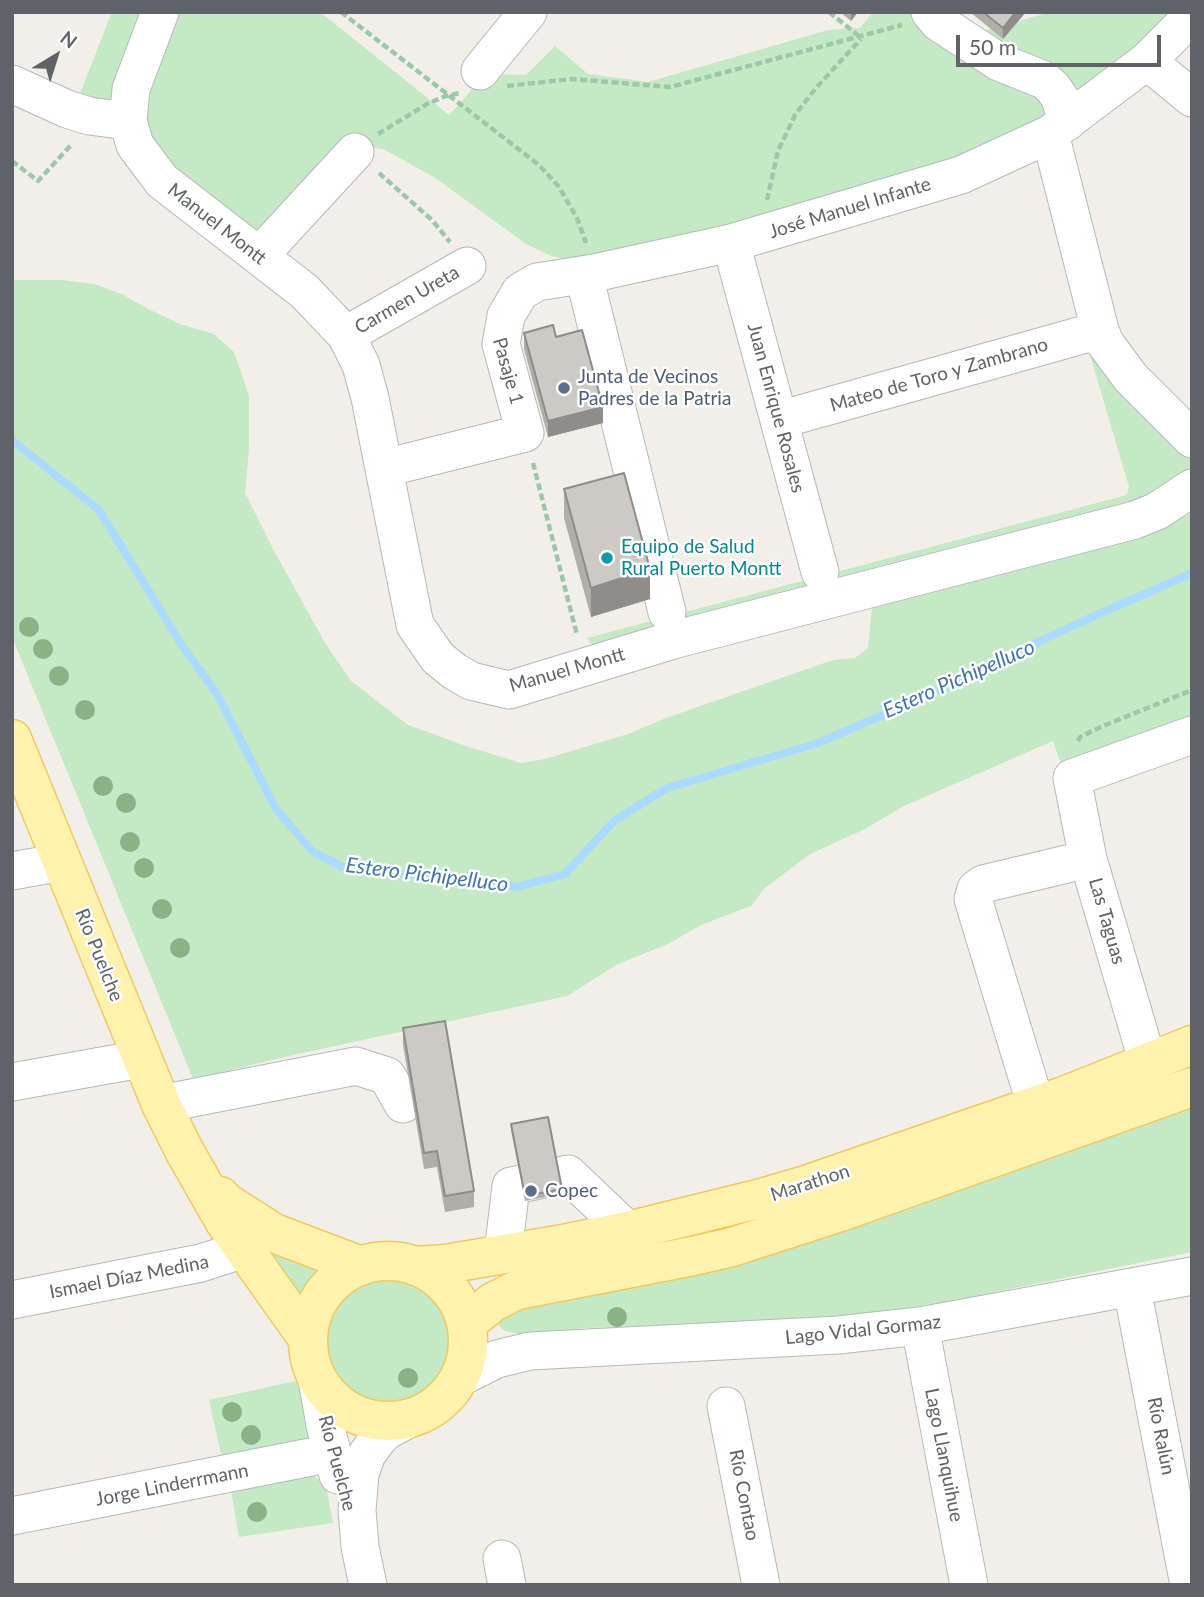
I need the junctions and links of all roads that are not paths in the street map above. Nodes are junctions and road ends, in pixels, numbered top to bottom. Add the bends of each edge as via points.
1 (160, 12) edge
2 (528, 12) edge
3 (1192, 16) edge
4 (934, 17) edge
5 (1147, 61) junction
6 (485, 83) road end
7 (12, 84) edge
8 (1192, 98) edge
9 (128, 121) junction
10 (1058, 128) junction
11 (355, 152) road end
12 (745, 239) junction
13 (259, 256) junction
14 (467, 266) road end
15 (589, 274) junction
16 (1100, 330) junction
17 (346, 335) junction
18 (501, 344) joint
19 (779, 420) junction
20 (1192, 439) edge
21 (385, 468) junction
22 (1192, 488) edge
23 (820, 572) dead end
24 (667, 612) dead end
25 (1192, 735) edge
26 (12, 739) edge
27 (1088, 859) junction
28 (62, 862) junction
29 (12, 871) edge
30 (1192, 1045) edge
31 (141, 1059) junction
32 (1148, 1063) junction
33 (12, 1082) edge
34 (1192, 1087) edge
35 (160, 1104) junction
36 (403, 1104) dead end
37 (1036, 1105) junction
38 (194, 1168) junction
39 (628, 1231) junction
40 (244, 1249) junction
41 (503, 1253) junction
42 (361, 1266) junction
43 (415, 1266) junction
44 (1192, 1276) edge
45 (1132, 1288) junction
46 (12, 1300) edge
47 (920, 1326) junction
48 (468, 1329) junction
49 (308, 1339) junction
50 (530, 1350) junction
51 (317, 1378) junction
52 (459, 1378) junction
53 (726, 1406) dead end
54 (410, 1418) junction
55 (331, 1453) junction
56 (12, 1516) edge
57 (360, 1547) junction
58 (368, 1585) edge
59 (761, 1585) edge
60 (969, 1585) edge
61 (1189, 1585) edge

1 - 9 street, Manuel Montt via 131,89
2 - 6 street
3 - 5 street, José Manuel Infante
4 - 10 street via 999,62 1053,88 1060,98
5 - 8 street
5 - 10 street, José Manuel Infante
7 - 9 street via 78,112
9 - 13 street, Manuel Montt via 135,145 162,181
10 - 12 street, José Manuel Infante via 961,175
10 - 16 street
11 - 13 street
12 - 15 street, José Manuel Infante
12 - 19 street, Juan Enrique Rosales
13 - 17 street, Manuel Montt via 304,291
14 - 17 street, Carmen Ureta
15 - 18 street, José Manuel Infante via 537,282 520,292 506,316
15 - 24 street
16 - 19 street, Mateo de Toro y Zambrano
16 - 20 street via 1122,367
17 - 21 street, Manuel Montt via 361,365
18 - 21 street, Pasaje 1 via 525,433
19 - 23 street, Juan Enrique Rosales
21 - 22 street, Manuel Montt via 415,625 438,658 454,671 480,684 509,690 673,640 1135,520
25 - 27 street, Las Taguas via 1072,778
26 - 28 main road, Río Puelche
27 - 32 street, Las Taguas
27 - 37 street via 984,884 973,899
28 - 29 street
28 - 31 main road, Río Puelche
30 - 32 main road, Marathon
31 - 33 street
31 - 35 main road, Río Puelche
32 - 37 main road, Marathon
34 - 48 main road, Marathon via 732,1247 517,1290 493,1302
35 - 36 street via 356,1066 387,1076
35 - 38 main road, Río Puelche
37 - 39 main road, Marathon via 806,1185
38 - 40 main road, Río Puelche
38 - 42 main road, Río Puelche via 227,1203 254,1222 292,1242
39 - 41 main road, Marathon
39 - 41 street via 568,1174 511,1186
40 - 46 street, Ismael Díaz Medina via 216,1259
40 - 49 main road, Río Puelche
41 - 43 main road, Marathon
42 - 43 main road via 397,1262
42 - 49 main road via 337,1279 319,1300
43 - 48 main road via 448,1290
44 - 45 street, Lago Vidal Gormaz
45 - 47 street, Lago Vidal Gormaz
45 - 61 street, Río Ralún
47 - 50 street, Lago Vidal Gormaz via 799,1338
47 - 60 street, Lago Llanquihue
48 - 50 street, Lago Vidal Gormaz
48 - 52 main road via 467,1354
49 - 51 main road
50 - 52 street, Lago Vidal Gormaz via 497,1359
51 - 54 main road via 328,1394 357,1415 374,1420
51 - 55 street, Río Puelche
52 - 54 main road via 439,1403
53 - 59 street, Río Contao
54 - 57 street, Río Puelche via 379,1438 363,1465 357,1510
55 - 56 street, Jorge Linderrmann
55 - 57 street, Río Puelche
57 - 58 street, Río Puelche

